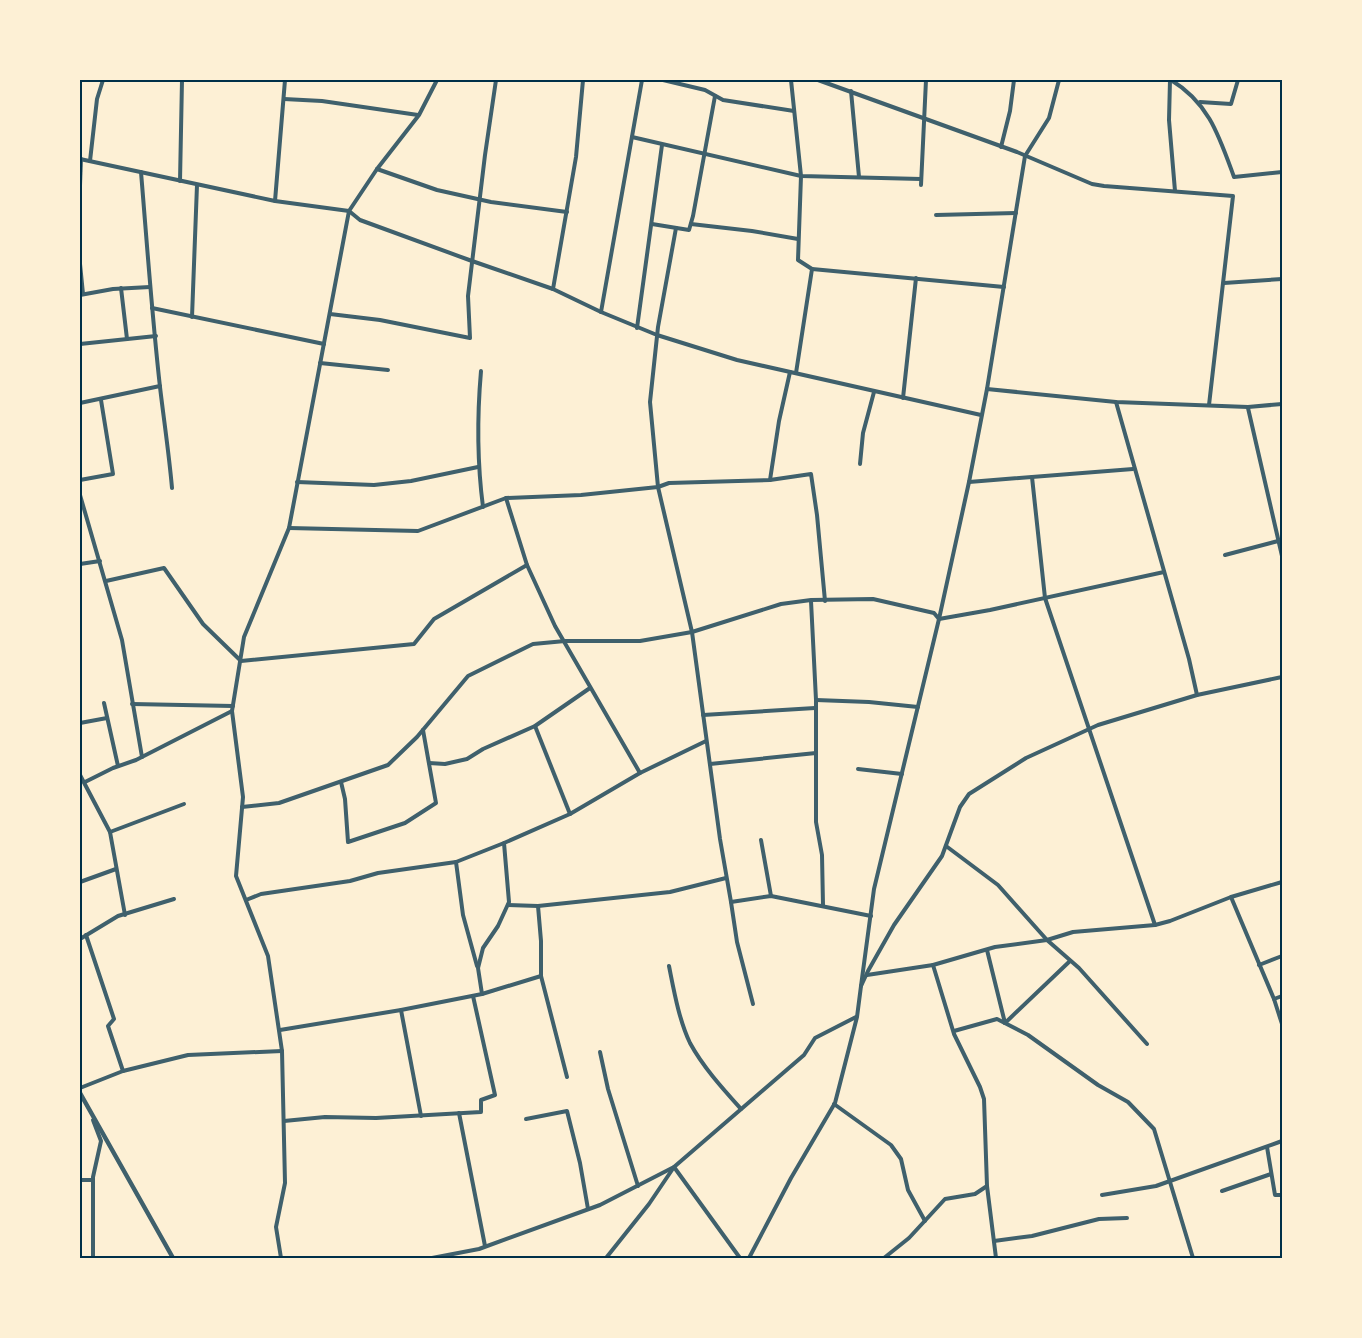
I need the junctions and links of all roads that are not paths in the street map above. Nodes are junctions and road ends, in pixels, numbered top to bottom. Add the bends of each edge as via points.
1 (103, 80) edge
2 (182, 80) edge
3 (285, 80) edge
4 (437, 80) edge
5 (496, 80) edge
6 (584, 80) edge
7 (642, 80) edge
8 (663, 80) edge
9 (791, 80) edge
10 (818, 80) edge
11 (926, 80) edge
12 (1014, 80) edge
13 (1059, 80) edge
14 (1170, 80) edge
15 (1238, 80) edge
16 (851, 91) junction
17 (715, 96) junction
18 (284, 99) junction
19 (1199, 102) junction
20 (794, 111) junction
21 (419, 115) junction
22 (923, 117) junction
23 (632, 137) junction
24 (662, 145) junction
25 (1001, 147) junction
26 (704, 154) junction
27 (1025, 156) junction
28 (80, 159) edge
29 (90, 161) junction
30 (377, 169) junction
31 (141, 172) junction
32 (1282, 172) edge
33 (801, 176) junction
34 (859, 177) junction
35 (921, 179) junction
36 (180, 181) junction
37 (80, 185) edge
38 (197, 185) junction
39 (921, 185) dead end
40 (1175, 191) junction
41 (480, 200) junction
42 (275, 201) junction
43 (349, 211) junction
44 (567, 212) junction
45 (1016, 213) junction
46 (936, 215) dead end
47 (652, 224) junction
48 (691, 224) junction
49 (676, 228) junction
50 (798, 239) junction
51 (472, 261) junction
52 (80, 264) edge
53 (812, 269) junction
54 (916, 278) junction
55 (1282, 279) edge
56 (1224, 283) junction
57 (150, 287) junction
58 (1004, 287) junction
59 (121, 288) junction
60 (553, 288) junction
61 (81, 295) edge
62 (152, 308) junction
63 (601, 312) junction
64 (330, 314) junction
65 (192, 317) junction
66 (637, 328) junction
67 (657, 335) junction
68 (156, 336) junction
69 (127, 339) junction
70 (80, 344) edge
71 (324, 344) junction
72 (320, 363) junction
73 (388, 370) dead end
74 (481, 371) dead end
75 (790, 372) junction
76 (796, 374) junction
77 (160, 386) junction
78 (987, 389) junction
79 (874, 392) junction
80 (903, 398) junction
81 (101, 400) junction
82 (1116, 402) junction
83 (80, 403) edge
84 (1282, 404) edge
85 (1209, 405) junction
86 (1248, 408) junction
87 (981, 415) junction
88 (860, 464) dead end
89 (478, 467) junction
90 (1133, 469) junction
91 (1032, 477) junction
92 (80, 480) edge
93 (770, 480) junction
94 (297, 482) junction
95 (969, 482) junction
96 (658, 487) junction
97 (171, 488) dead end
98 (80, 495) edge
99 (506, 498) junction
100 (483, 507) junction
101 (289, 528) junction
102 (1281, 540) edge
103 (1225, 555) dead end
104 (1282, 556) edge
105 (100, 561) junction
106 (80, 564) edge
107 (527, 565) junction
108 (1164, 572) junction
109 (106, 581) junction
110 (1044, 598) junction
111 (811, 600) junction
112 (825, 601) junction
113 (939, 619) junction
114 (692, 632) junction
115 (565, 641) junction
116 (241, 661) junction
117 (1282, 677) edge
118 (591, 688) junction
119 (1197, 695) junction
120 (816, 700) junction
121 (104, 703) dead end
122 (132, 704) junction
123 (233, 706) junction
124 (918, 706) junction
125 (815, 708) junction
126 (232, 711) junction
127 (703, 715) junction
128 (107, 718) junction
129 (80, 723) edge
130 (535, 726) junction
131 (423, 730) junction
132 (1089, 730) junction
133 (706, 741) junction
134 (816, 753) junction
135 (142, 757) junction
136 (429, 763) junction
137 (710, 764) junction
138 (118, 766) junction
139 (858, 769) dead end
140 (640, 773) junction
141 (902, 774) junction
142 (80, 775) edge
143 (85, 782) junction
144 (341, 782) junction
145 (184, 804) dead end
146 (242, 807) junction
147 (570, 814) junction
148 (110, 832) junction
149 (761, 840) dead end
150 (504, 843) junction
151 (946, 846) junction
152 (456, 862) junction
153 (116, 869) junction
154 (726, 878) junction
155 (80, 882) edge
156 (1282, 882) edge
157 (771, 896) junction
158 (1231, 897) junction
159 (174, 899) dead end
160 (246, 900) junction
161 (731, 902) junction
162 (508, 905) junction
163 (823, 905) junction
164 (538, 906) junction
165 (125, 915) junction
166 (871, 916) junction
167 (1155, 925) junction
168 (86, 935) junction
169 (80, 939) edge
170 (1047, 940) junction
171 (987, 950) junction
172 (1282, 956) edge
173 (1070, 961) junction
174 (933, 965) junction
175 (669, 966) dead end
176 (1259, 966) junction
177 (478, 968) junction
178 (866, 975) junction
179 (541, 976) junction
180 (861, 986) junction
181 (482, 994) junction
182 (473, 996) junction
183 (1282, 996) edge
184 (1274, 999) junction
185 (753, 1004) dead end
186 (401, 1010) junction
187 (857, 1017) junction
188 (1005, 1023) junction
189 (1282, 1024) edge
190 (280, 1030) junction
191 (954, 1031) junction
192 (1147, 1044) dead end
193 (282, 1051) junction
194 (600, 1052) dead end
195 (123, 1071) junction
196 (567, 1077) dead end
197 (80, 1088) edge
198 (80, 1094) edge
199 (834, 1104) junction
200 (741, 1109) junction
201 (90, 1111) junction
202 (459, 1113) junction
203 (421, 1116) junction
204 (525, 1119) dead end
205 (284, 1121) junction
206 (1282, 1141) edge
207 (1267, 1147) junction
208 (674, 1167) junction
209 (1271, 1174) junction
210 (80, 1180) edge
211 (93, 1180) junction
212 (1168, 1181) junction
213 (638, 1186) junction
214 (987, 1186) junction
215 (1222, 1191) dead end
216 (1102, 1195) dead end
217 (1282, 1195) edge
218 (588, 1209) junction
219 (1127, 1218) dead end
220 (925, 1221) junction
221 (994, 1241) junction
222 (485, 1246) junction
223 (93, 1258) edge
224 (173, 1258) edge
225 (281, 1258) edge
226 (432, 1258) edge
227 (606, 1258) edge
228 (740, 1258) edge
229 (749, 1258) edge
230 (884, 1258) edge
231 (996, 1258) edge
232 (1193, 1258) edge

1 - 29 street via 96,99
2 - 36 street
3 - 18 street
4 - 21 street
5 - 41 street
6 - 44 street
7 - 23 street
8 - 17 street
9 - 20 street
10 - 16 street
11 - 22 street
12 - 25 street
13 - 27 street via 1049,118
14 - 19 street
14 - 40 street
15 - 19 street via 1231,104
16 - 22 street
16 - 34 street
17 - 20 street
17 - 26 street
18 - 21 street
18 - 42 street
19 - 32 street via 1212,122 1234,177
20 - 33 street
21 - 30 street
22 - 25 street
22 - 35 street
23 - 24 street
23 - 63 street
24 - 26 street
24 - 47 street
25 - 27 street
26 - 33 street
26 - 48 street
27 - 40 street via 1092,184
27 - 45 street
28 - 29 street
28 - 37 street
29 - 31 street
30 - 41 street
30 - 43 street
31 - 36 street
31 - 57 street
33 - 34 street
33 - 50 street
34 - 35 street
35 - 39 street
36 - 38 street
38 - 42 street
38 - 65 street
40 - 56 street via 1233,196
41 - 44 street
41 - 51 street
42 - 43 street
43 - 51 street via 360,220
43 - 64 street
44 - 60 street
45 - 46 street
45 - 58 street
47 - 49 street
47 - 66 street
48 - 49 street via 689,230
48 - 50 street
49 - 67 street
50 - 53 street via 798,260
51 - 60 street
51 - 64 street via 468,296 470,338
52 - 61 street
53 - 54 street
53 - 76 street
54 - 58 street
54 - 80 street
55 - 56 street
56 - 85 street
57 - 59 street
57 - 62 street
58 - 78 street
59 - 61 street
59 - 69 street
60 - 63 street
62 - 65 street
62 - 68 street
63 - 66 street
64 - 71 street
65 - 71 street
66 - 67 street
67 - 75 street
67 - 96 street via 650,402
68 - 69 street
68 - 77 street
69 - 70 street
71 - 72 street
72 - 73 street
72 - 94 street
74 - 89 street
75 - 76 street
75 - 93 street
76 - 79 street
77 - 81 street
77 - 97 street
78 - 82 street
78 - 87 street
79 - 80 street
79 - 88 street
80 - 87 street
81 - 83 street
81 - 92 street via 113,474
82 - 85 street
82 - 90 street
84 - 86 street
85 - 86 street
86 - 102 street
87 - 95 street
89 - 94 street via 374,485
89 - 100 street
90 - 91 street
90 - 108 street
91 - 95 street
91 - 110 street
93 - 96 street via 669,483
93 - 112 street via 811,474
94 - 101 street
95 - 113 street
96 - 99 street
96 - 114 street
98 - 105 street
99 - 100 street
99 - 107 street
100 - 101 street via 418,531
101 - 116 street via 244,637
102 - 103 street
102 - 104 street
105 - 106 street
105 - 109 street
107 - 115 street
107 - 116 street via 434,620 414,644
108 - 110 street
108 - 119 street
109 - 116 street via 164,568 203,624
109 - 122 street via 122,640
110 - 113 street
110 - 132 street
111 - 112 street
111 - 114 street via 781,604
111 - 120 street
112 - 113 street via 873,599 934,613
113 - 124 street
114 - 115 street via 640,641
114 - 127 street
115 - 118 street
115 - 131 street via 533,644 468,676
116 - 123 street
117 - 119 street
118 - 130 street
118 - 140 street
119 - 132 street
120 - 124 street
120 - 125 street
121 - 128 street
122 - 123 street
122 - 135 street
123 - 126 street
124 - 141 street
125 - 127 street
125 - 134 street
126 - 135 street
126 - 146 street
127 - 133 street
128 - 129 street
128 - 138 street
130 - 136 street via 459,762
130 - 147 street
131 - 136 street
131 - 144 street via 388,765
132 - 151 street via 1026,758 969,794
132 - 167 street
133 - 137 street
133 - 140 street
134 - 137 street
134 - 163 street via 816,822 822,855
135 - 138 street
136 - 144 street via 436,803 405,823 348,842
137 - 154 street
138 - 143 street
139 - 141 street
140 - 147 street
141 - 166 street
142 - 143 street
143 - 148 street
144 - 146 street via 279,804
145 - 148 street
146 - 160 street via 236,876
147 - 150 street
148 - 153 street
149 - 157 street
150 - 152 street
150 - 162 street
151 - 170 street via 998,885
151 - 178 street
152 - 160 street via 261,894
152 - 177 street via 463,915
153 - 155 street
153 - 165 street
154 - 161 street
154 - 164 street via 670,892
156 - 158 street
157 - 161 street
157 - 163 street
158 - 167 street
158 - 176 street
159 - 165 street
160 - 190 street via 268,956
161 - 185 street
162 - 164 street
162 - 177 street via 483,948
163 - 166 street
164 - 179 street
165 - 168 street
166 - 180 street
167 - 170 street via 1073,932
168 - 169 street
168 - 195 street via 114,1019 108,1026
170 - 171 street
170 - 173 street
171 - 174 street
171 - 188 street
172 - 176 street
173 - 188 street
173 - 192 street
174 - 178 street
174 - 191 street
175 - 200 street via 690,1042
176 - 184 street
177 - 181 street
178 - 180 street
179 - 181 street
179 - 196 street
180 - 187 street
181 - 182 street
182 - 186 street
182 - 202 street via 495,1095 480,1100 481,1112
183 - 184 street
184 - 189 street
186 - 190 street
186 - 203 street
187 - 199 street
187 - 200 street via 815,1038 804,1055
188 - 191 street via 997,1019
188 - 212 street via 1128,1102 1154,1129
190 - 193 street
191 - 214 street via 984,1100
193 - 195 street via 188,1055
193 - 205 street
194 - 213 street
195 - 197 street
198 - 201 street
199 - 220 street via 891,1145 902,1159 908,1190
199 - 229 street
200 - 208 street
201 - 211 street via 101,1141
201 - 224 street
202 - 203 street
202 - 222 street
203 - 205 street
204 - 218 street via 567,1111
205 - 225 street via 285,1183 276,1227
206 - 207 street
207 - 209 street
207 - 212 street
208 - 213 street
208 - 227 street
208 - 228 street
209 - 215 street
209 - 217 street via 1275,1195
210 - 211 street
211 - 223 street
212 - 216 street
212 - 232 street
213 - 218 street
214 - 220 street via 975,1194 945,1199
214 - 221 street
218 - 222 street
219 - 221 street via 1099,1219
220 - 230 street
221 - 231 street
222 - 226 street

